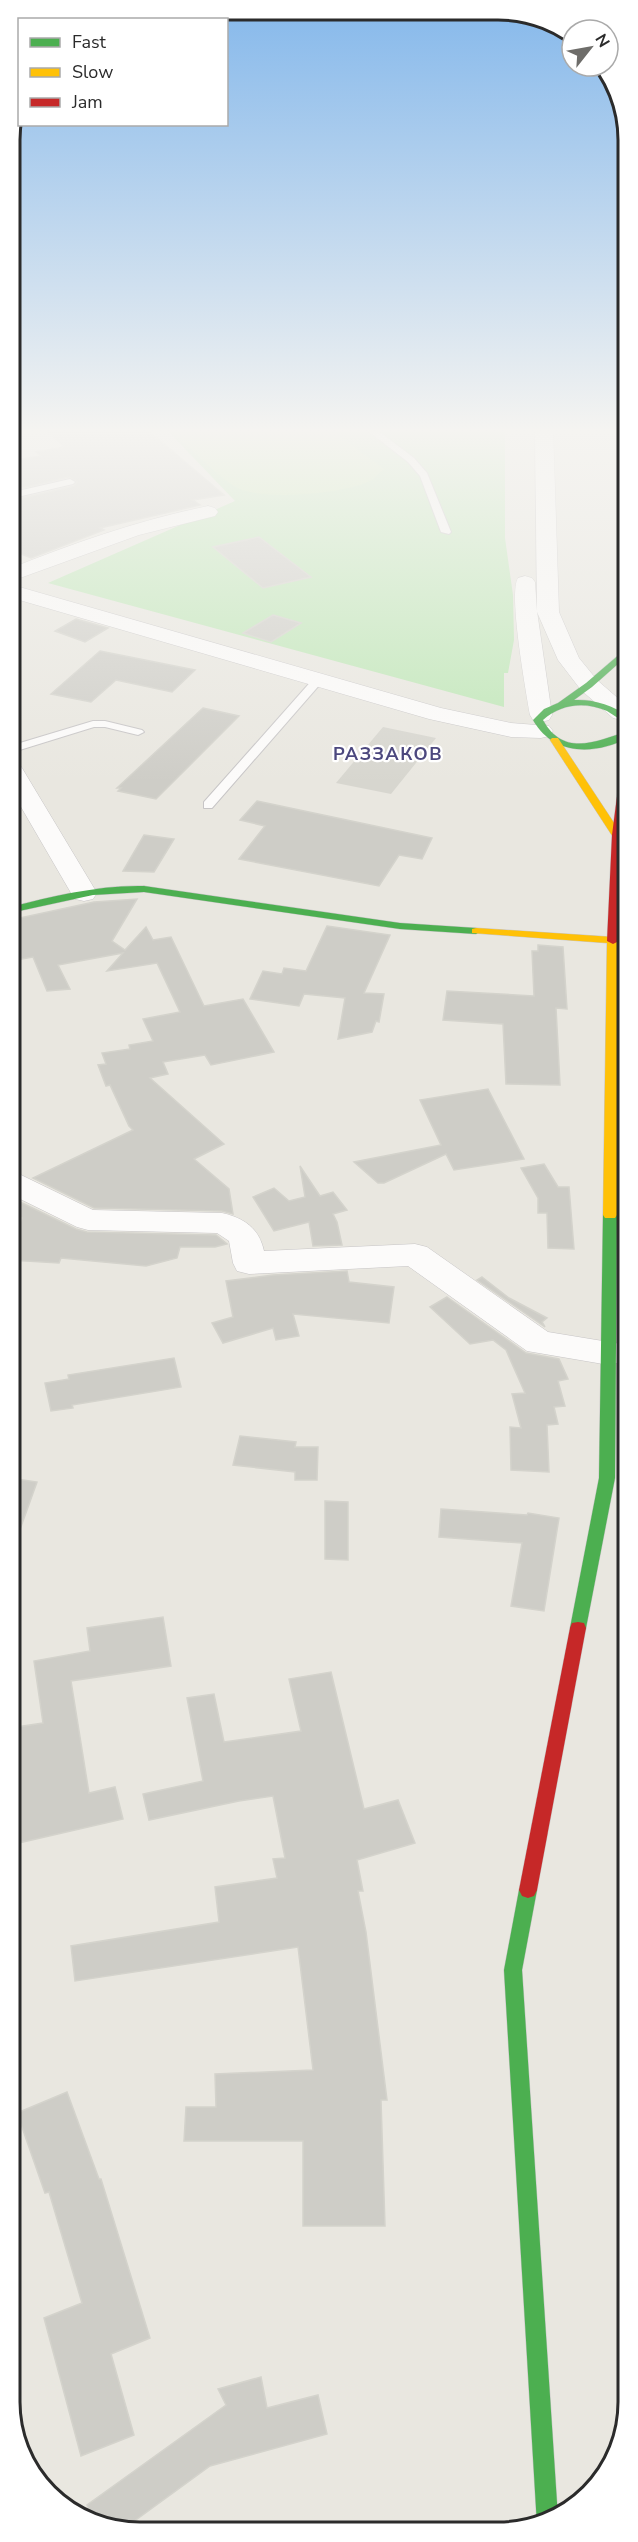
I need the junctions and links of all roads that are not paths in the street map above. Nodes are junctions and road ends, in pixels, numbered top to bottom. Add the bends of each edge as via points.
1 (83, 546) edge
2 (547, 546) edge
3 (525, 566) dead end
4 (20, 572) edge
5 (20, 593) edge
6 (618, 659) edge
7 (318, 680) junction
8 (589, 685) junction
9 (561, 705) junction
10 (618, 710) edge
11 (618, 713) edge
12 (546, 729) junction
13 (138, 732) dead end
14 (618, 741) edge
15 (20, 747) edge
16 (20, 786) edge
17 (208, 805) dead end
18 (618, 827) edge
19 (617, 835) junction
20 (84, 893) junction
21 (20, 908) edge
22 (613, 940) junction
23 (20, 1187) edge
24 (609, 1353) junction
25 (546, 2512) edge

1 - 4 street
2 - 8 street via 548,612 569,660
3 - 12 street via 526,611
5 - 7 street
6 - 8 main road
7 - 12 street via 437,714 511,730
7 - 17 lane
8 - 9 main road
8 - 10 street
9 - 11 main road via 594,704
9 - 12 main road
12 - 14 main road via 575,745
12 - 19 main road
13 - 15 lane via 93,724
16 - 20 street
18 - 19 main road
19 - 22 main road
20 - 21 main road
20 - 22 main road via 142,887 400,926
22 - 24 main road
23 - 24 street via 88,1220 222,1223 234,1228 247,1242 249,1263 415,1255 538,1343
24 - 25 main road via 607,1478 513,1970

